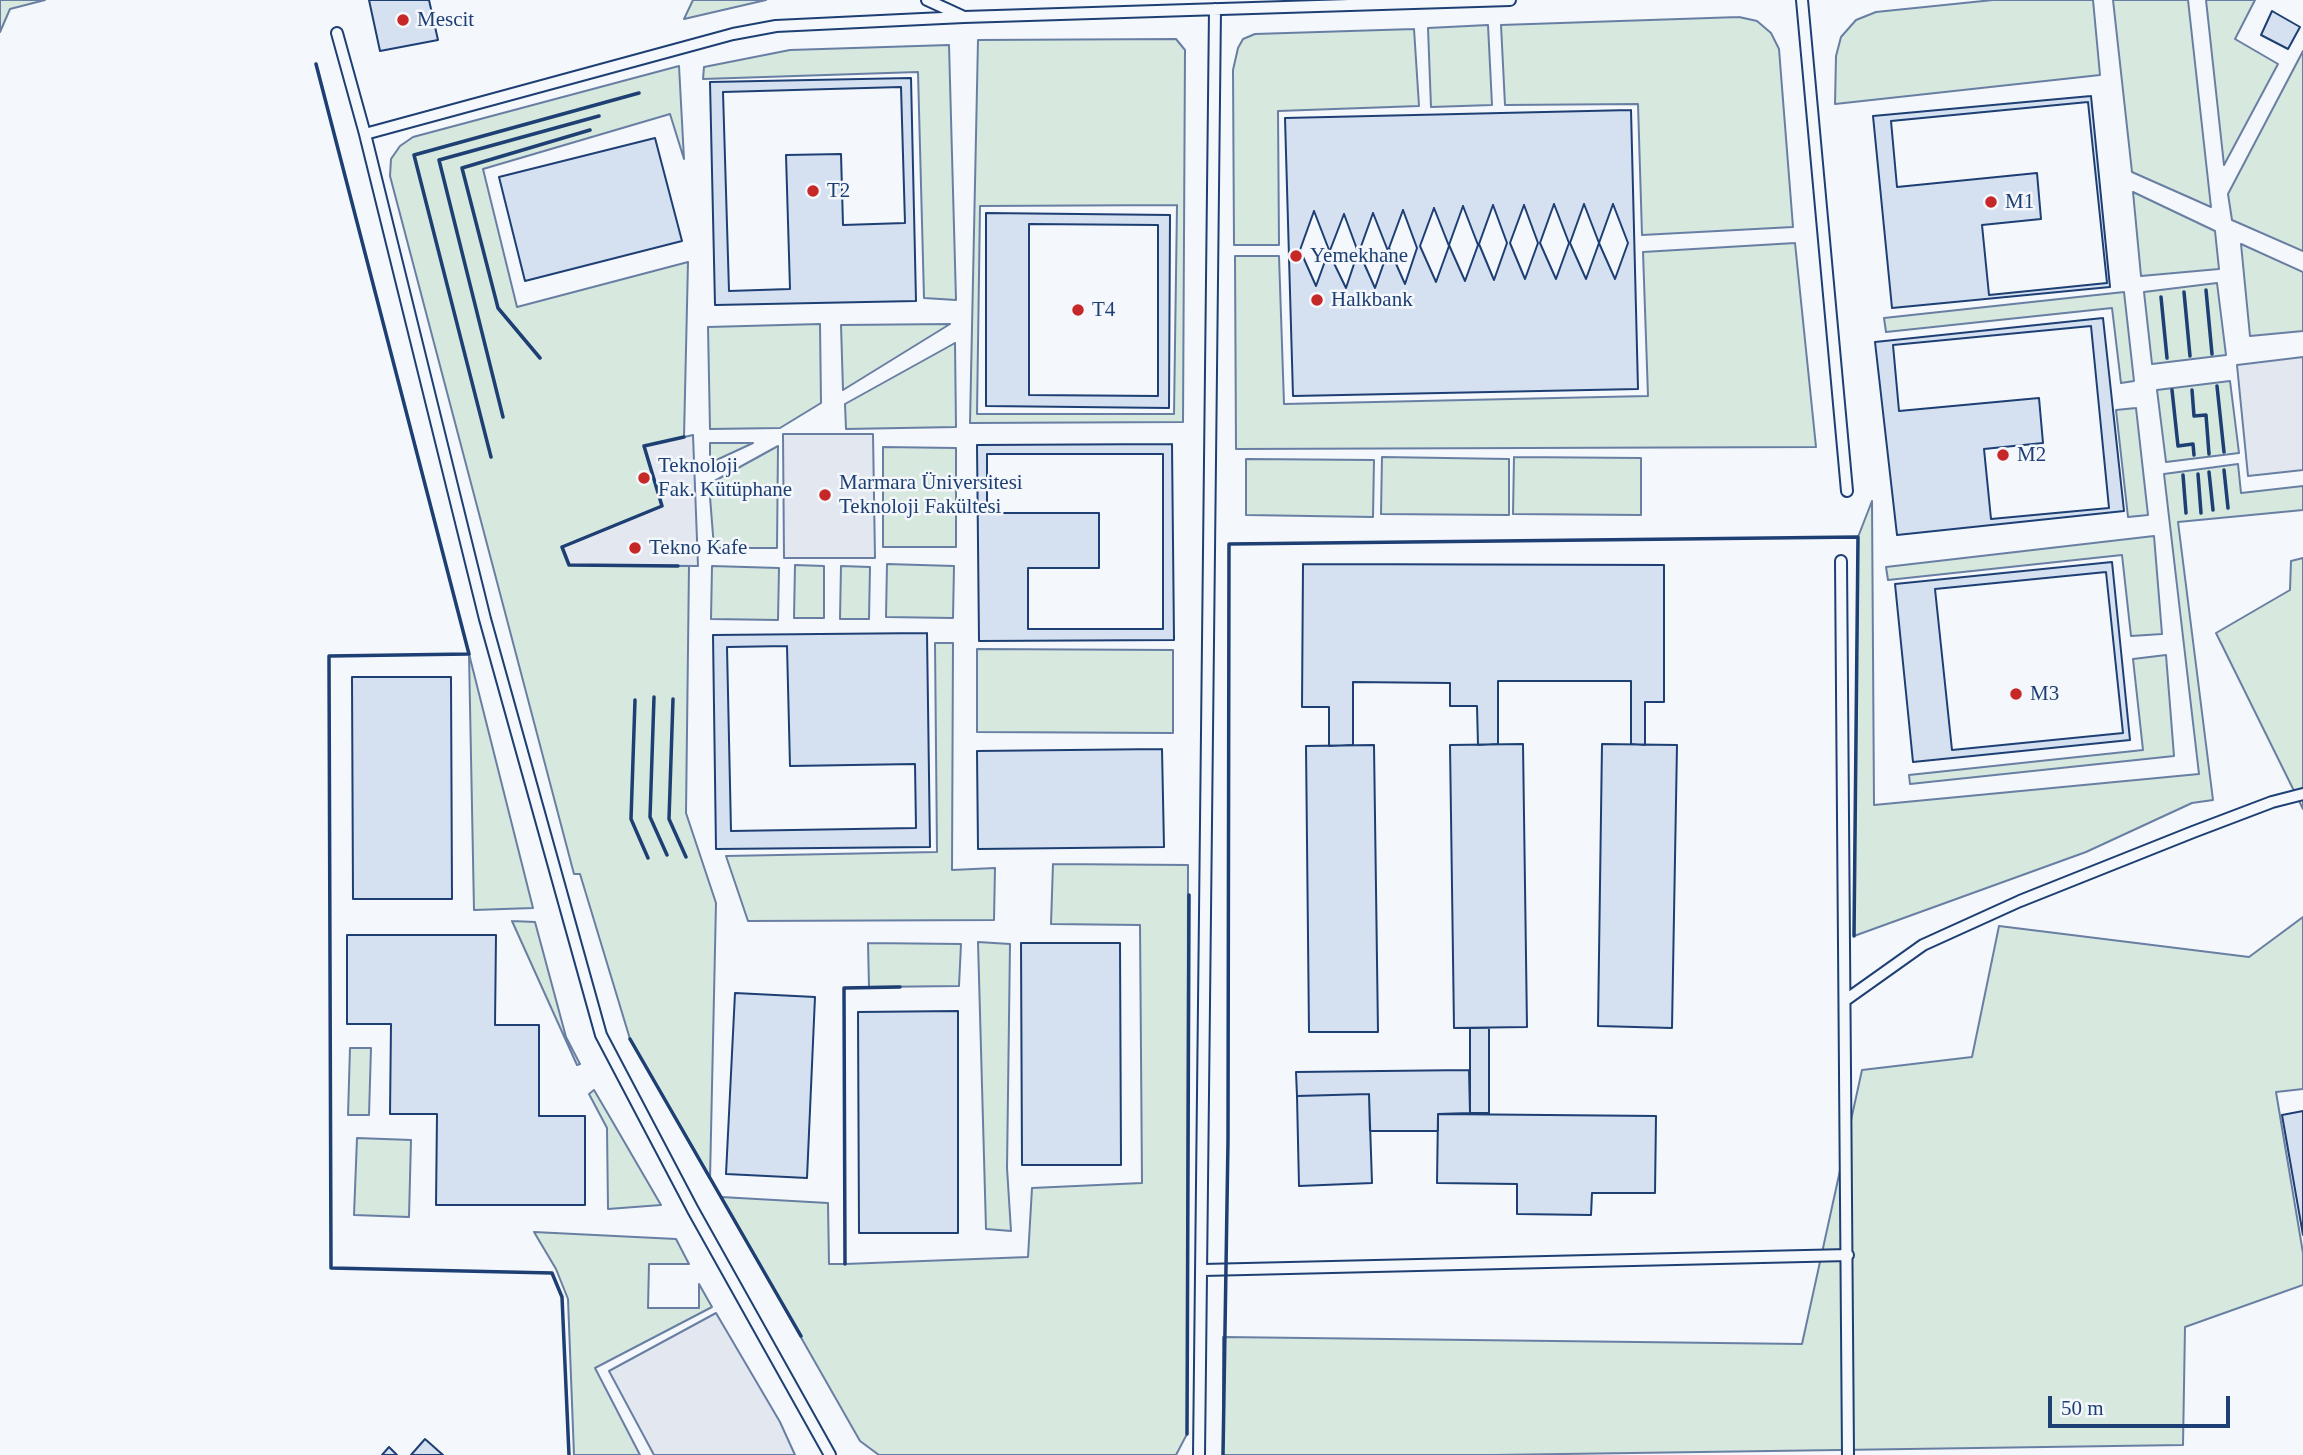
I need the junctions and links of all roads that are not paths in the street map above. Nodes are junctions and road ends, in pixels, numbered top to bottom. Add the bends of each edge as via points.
1 (927, 0) edge
2 (1121, 0) edge
3 (1510, 0) edge
4 (1802, 0) edge
5 (1215, 9) junction
6 (1122, 12) junction
7 (964, 17) junction
8 (337, 33) dead end
9 (365, 134) junction
10 (1847, 491) dead end
11 (1841, 561) dead end
12 (2303, 794) edge
13 (1847, 999) junction
14 (1848, 1255) junction
15 (1203, 1270) junction
16 (830, 1455) edge
17 (1199, 1455) edge
18 (1848, 1455) edge

1 - 7 lane
2 - 6 lane
3 - 5 lane
4 - 10 lane
5 - 6 lane
5 - 15 lane
6 - 7 lane
7 - 9 lane via 819,22 733,34
8 - 9 lane
9 - 16 lane via 485,619 601,1035
11 - 13 lane
12 - 13 lane via 2193,832 1923,945
13 - 14 lane
14 - 15 lane
14 - 18 lane
15 - 17 lane

